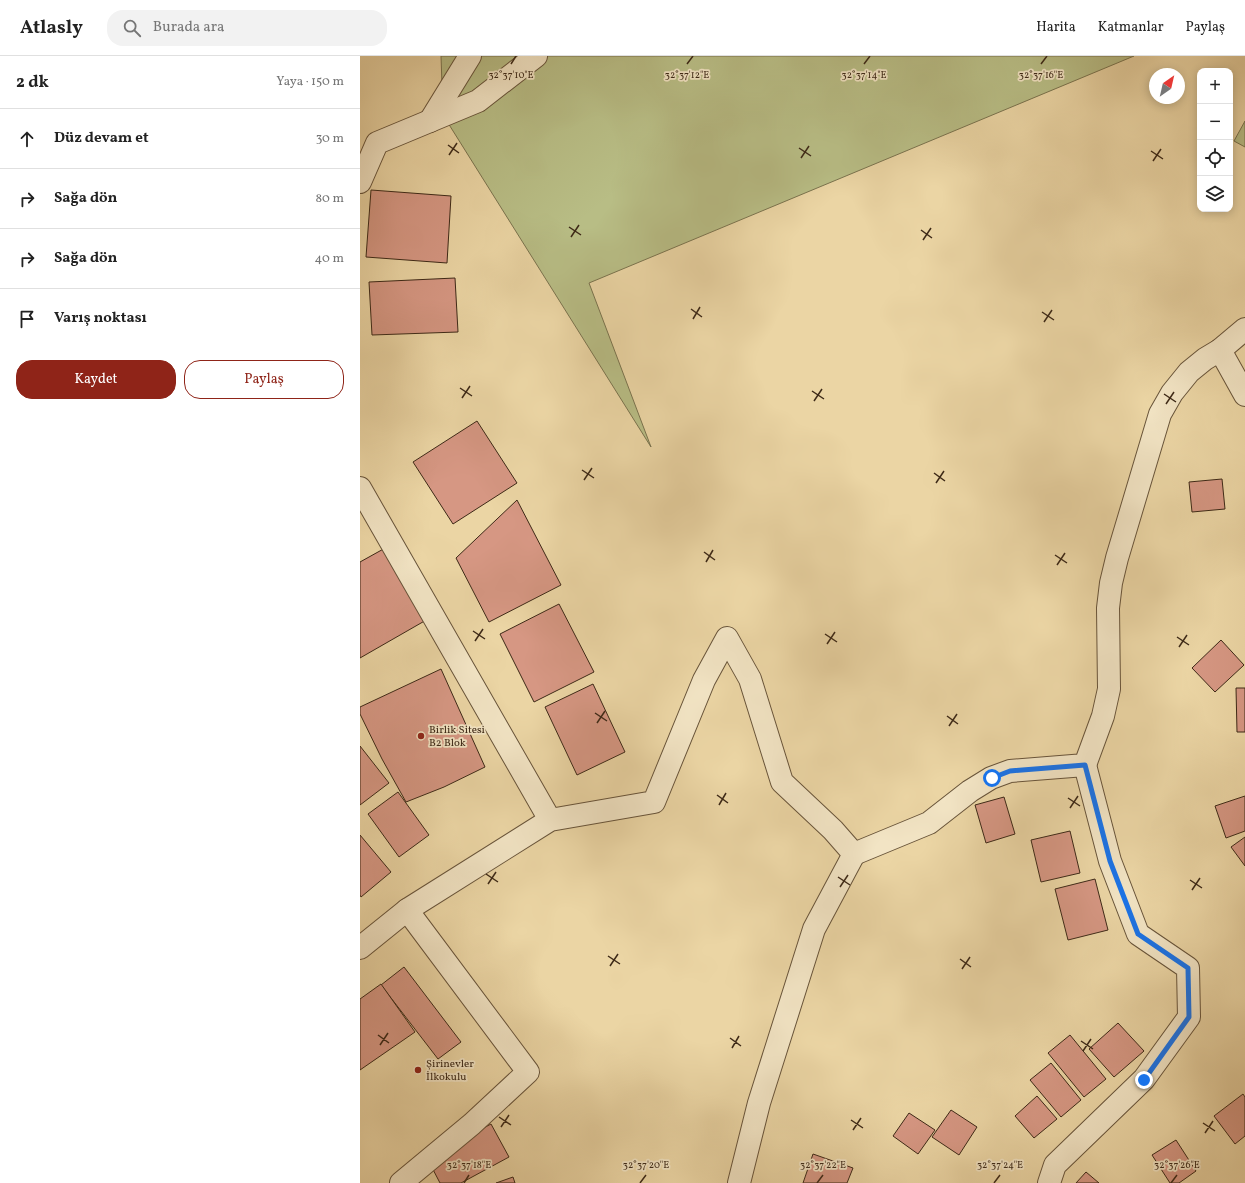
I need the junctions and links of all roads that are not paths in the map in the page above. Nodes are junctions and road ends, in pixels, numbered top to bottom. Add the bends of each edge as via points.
1 (470, 56) edge
2 (536, 56) edge
3 (430, 121) junction
4 (360, 182) edge
5 (1245, 329) edge
6 (1220, 350) junction
7 (1245, 395) edge
8 (360, 488) edge
9 (1085, 765) junction
10 (550, 820) junction
11 (854, 854) junction
12 (407, 910) junction
13 (362, 941) edge
14 (411, 1179) edge
15 (739, 1183) edge
16 (1049, 1183) edge

1 - 3 street
2 - 3 street via 478,101
3 - 4 street via 377,143
5 - 6 street
6 - 7 street
6 - 9 street via 1189,372 1172,393 1160,414 1111,583 1108,608 1109,689 1103,716
8 - 10 street
9 - 11 street via 1010,771 970,791 929,823
9 - 16 street via 1110,861 1138,934 1188,968 1189,1017 1144,1080 1055,1165
10 - 11 street via 654,802 704,680 727,638 750,679 782,782 833,830
10 - 12 street
11 - 15 street via 814,929 759,1102
12 - 13 street
12 - 14 street via 528,1072

